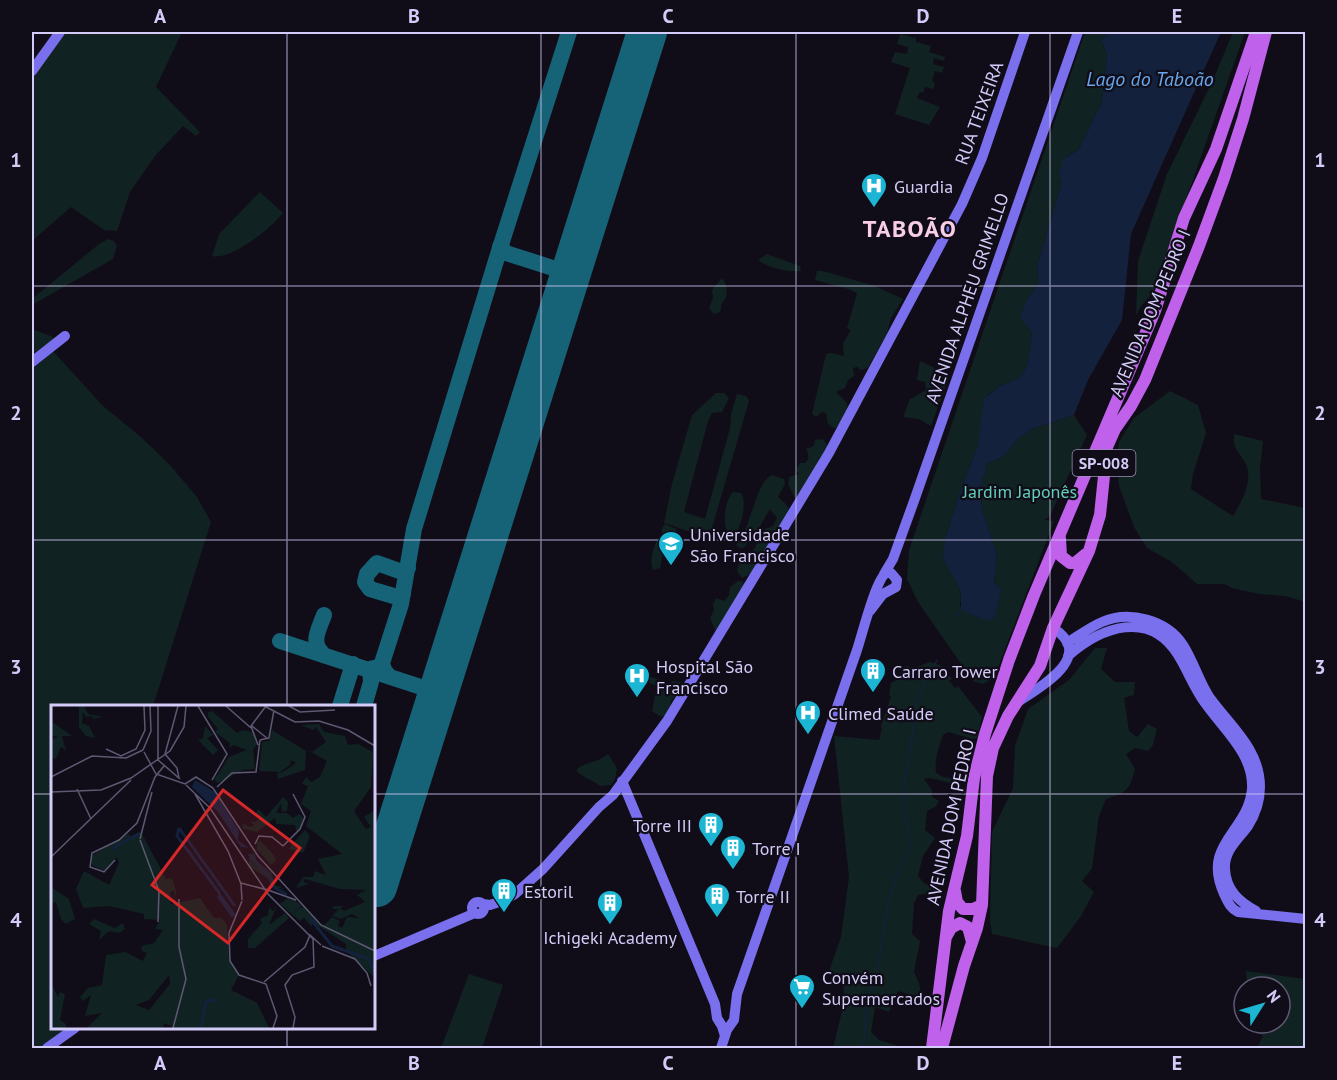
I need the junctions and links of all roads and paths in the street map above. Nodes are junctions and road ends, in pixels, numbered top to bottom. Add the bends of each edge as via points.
1 (60, 32) edge
2 (1025, 32) edge
3 (1078, 32) edge
4 (1256, 32) edge
5 (1266, 32) edge
6 (32, 71) edge
7 (1179, 235) junction
8 (1199, 246) junction
9 (65, 336) dead end
10 (32, 362) edge
11 (1060, 534) junction
12 (1089, 551) junction
13 (895, 552) junction
14 (882, 559) dead end
15 (881, 578) junction
16 (888, 591) junction
17 (870, 611) junction
18 (1053, 628) junction
19 (1067, 643) junction
20 (1068, 656) junction
21 (1015, 704) junction
22 (622, 781) junction
23 (613, 795) junction
24 (631, 802) junction
25 (954, 890) junction
26 (982, 905) junction
27 (1240, 908) junction
28 (1305, 918) edge
29 (946, 937) junction
30 (972, 943) junction
31 (375, 956) edge
32 (726, 1022) junction
33 (74, 1029) edge
34 (46, 1048) edge
35 (721, 1048) edge
36 (730, 1048) edge
37 (933, 1048) edge
38 (942, 1048) edge

1 - 6 street
2 - 22 street, RUA TEIXEIRA via 962,204 829,453 667,721
3 - 13 street, AVENIDA ALPHEU GRIMELLO
4 - 7 main road, AVENIDA DOM PEDRO I / SP-008 via 1222,133
5 - 8 main road, AVENIDA DOM PEDRO I / SP-008 via 1224,180
7 - 8 main road via 1187,230 1196,231
7 - 11 main road, AVENIDA DOM PEDRO I / SP-008 via 1155,311
8 - 12 main road, AVENIDA DOM PEDRO I / SP-008 via 1144,380 1107,447 1100,515
9 - 10 street
11 - 12 main road via 1060,551 1065,560 1075,562
11 - 25 main road, AVENIDA DOM PEDRO I / SP-008 via 1009,660 985,734 974,778 968,836
12 - 18 main road, AVENIDA DOM PEDRO I / SP-008
13 - 14 street
13 - 15 street, AVENIDA ALPHEU GRIMELLO
15 - 16 street via 881,588
15 - 16 street via 891,573 897,580 896,587
15 - 17 street, AVENIDA ALPHEU GRIMELLO
16 - 17 street
17 - 32 street, AVENIDA ALPHEU GRIMELLO
18 - 19 street
18 - 21 main road, AVENIDA DOM PEDRO I / SP-008 via 1040,666
19 - 20 street
19 - 27 street via 1100,622 1123,616 1152,621 1181,642 1202,685 1250,749 1256,763 1258,803 1247,827 1229,850 1225,869
20 - 21 street via 1061,671
20 - 27 street via 1101,633 1126,626 1155,633 1178,655 1197,691 1250,767 1250,802 1224,844 1218,864 1221,887 1230,907
21 - 26 main road, AVENIDA DOM PEDRO I / SP-008 via 993,748 987,776
22 - 23 street, RUA TEIXEIRA
22 - 24 street
23 - 24 street
23 - 31 street, RUA TEIXEIRA via 530,882 505,900 490,905 475,902 472,913
24 - 32 street via 713,1000
25 - 26 main road via 963,909
25 - 29 main road, AVENIDA DOM PEDRO I / SP-008
26 - 30 main road, AVENIDA DOM PEDRO I / SP-008
27 - 28 street
29 - 30 main road via 960,923 968,927
29 - 37 main road, AVENIDA DOM PEDRO I / SP-008
30 - 38 main road, AVENIDA DOM PEDRO I / SP-008
32 - 35 street
32 - 36 street
33 - 34 street

